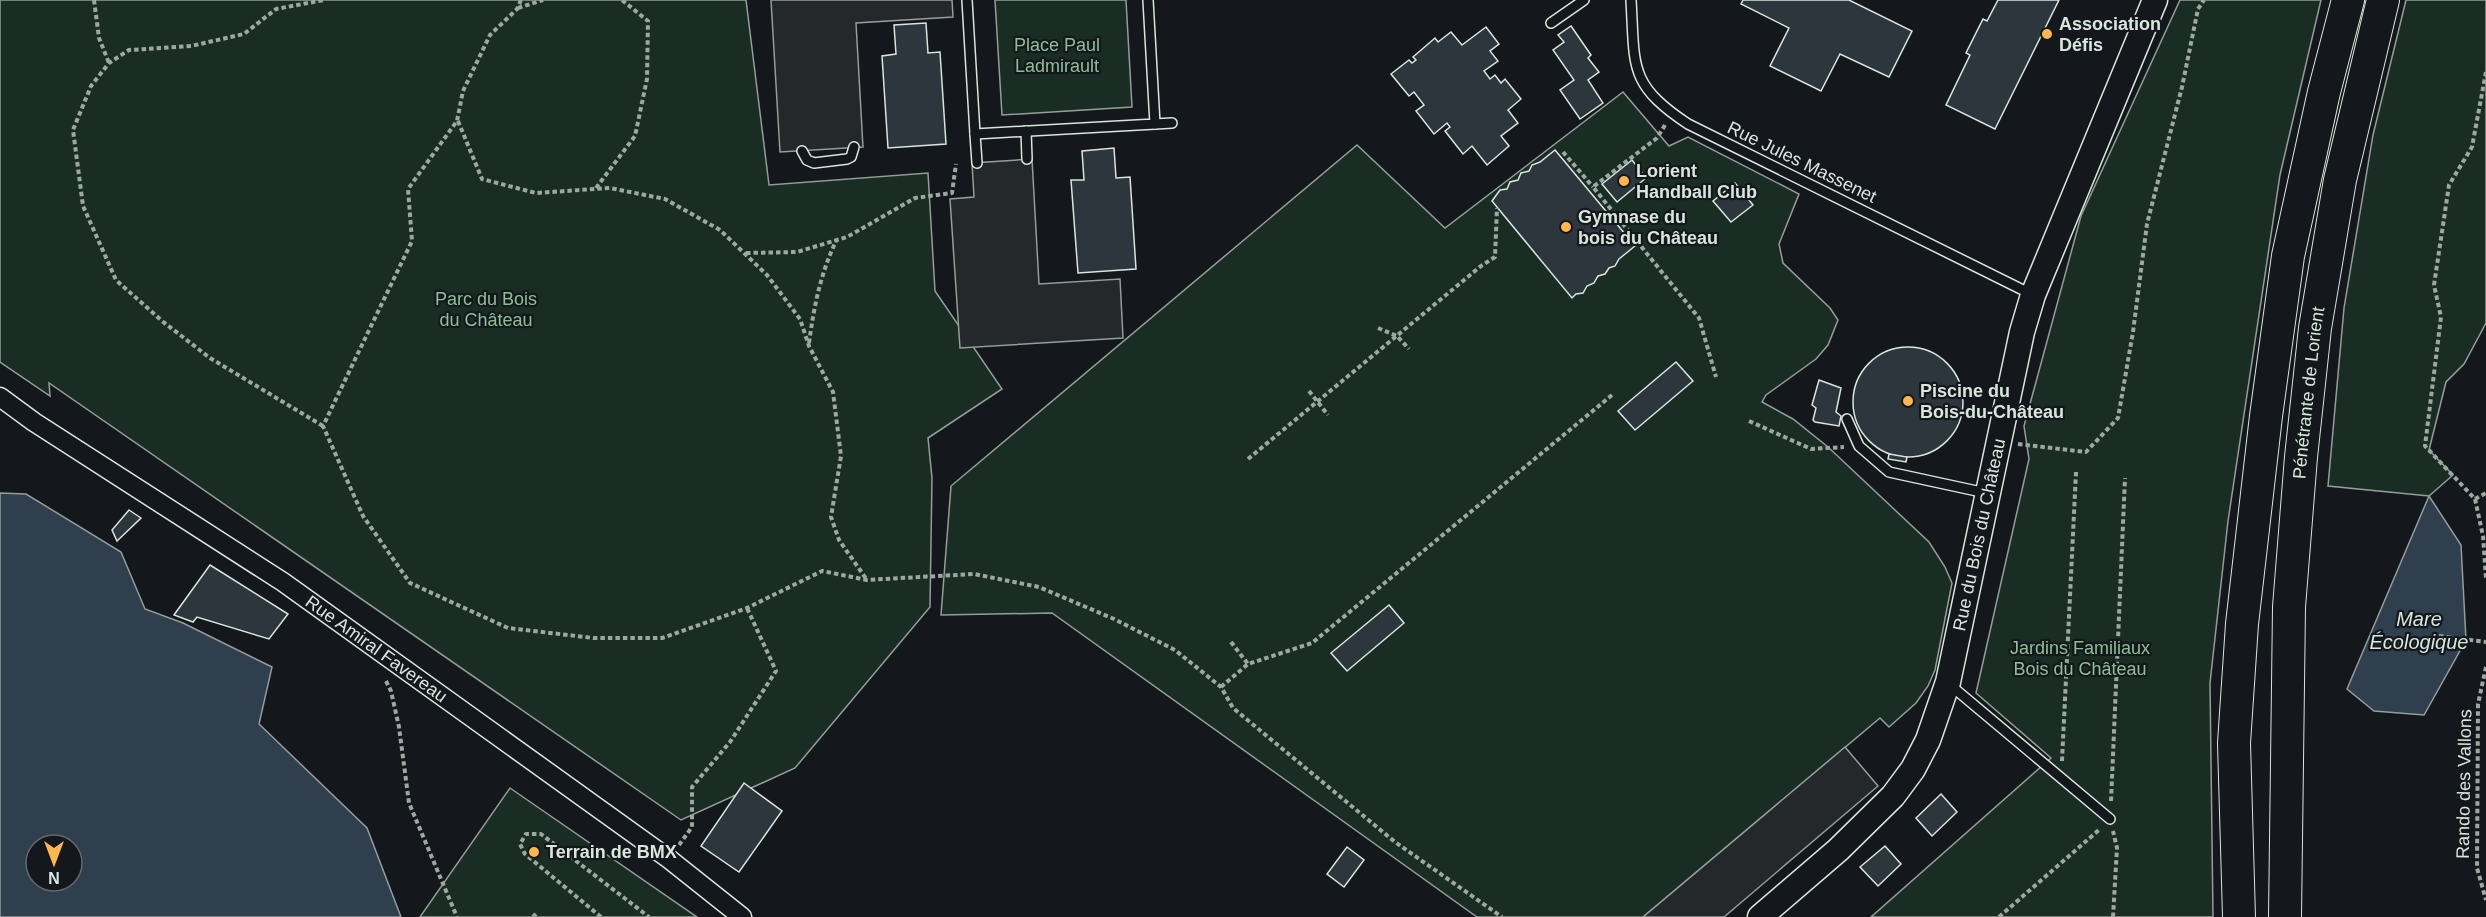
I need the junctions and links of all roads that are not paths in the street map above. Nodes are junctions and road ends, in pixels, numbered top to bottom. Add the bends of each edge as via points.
1 (967, 0) edge
2 (1148, 0) edge
3 (1584, 0) edge
4 (1631, 0) edge
5 (2155, 0) edge
6 (2348, 0) edge
7 (2383, 0) edge
8 (1551, 23) dead end
9 (1172, 123) dead end
10 (1155, 124) junction
11 (1026, 131) junction
12 (975, 134) junction
13 (854, 147) dead end
14 (802, 151) dead end
15 (1027, 159) dead end
16 (977, 162) dead end
17 (2033, 295) junction
18 (0, 397) edge
19 (1847, 419) dead end
20 (1988, 494) junction
21 (2242, 624) junction
22 (1948, 682) junction
23 (2285, 793) junction
24 (2110, 819) road end
25 (742, 917) edge
26 (1760, 917) edge
27 (2238, 917) edge
28 (2256, 917) edge
29 (2284, 917) edge
30 (2303, 917) edge

1 - 12 lane
2 - 10 lane
3 - 8 lane
4 - 17 lane, Rue Jules Massenet via 1634,61 1641,81 1671,113
5 - 17 street, Rue du Bois du Château
6 - 21 highway via 2288,256
7 - 23 highway, Pénétrante de Lorient via 2340,180 2315,328 2289,607
9 - 10 lane
10 - 11 lane
11 - 12 lane
11 - 15 lane
12 - 16 lane
13 - 14 lane via 848,159 814,163
17 - 20 street, Rue du Bois du Château
18 - 25 street, Rue Amiral Favereau via 34,423 283,582 669,859
19 - 20 lane via 1859,446 1889,472
20 - 22 street, Rue du Bois du Château
21 - 27 highway via 2234,743
21 - 28 highway via 2250,700
22 - 24 lane
22 - 26 street, Rue du Bois du Château via 1928,740 1893,796
23 - 29 highway
23 - 30 highway

